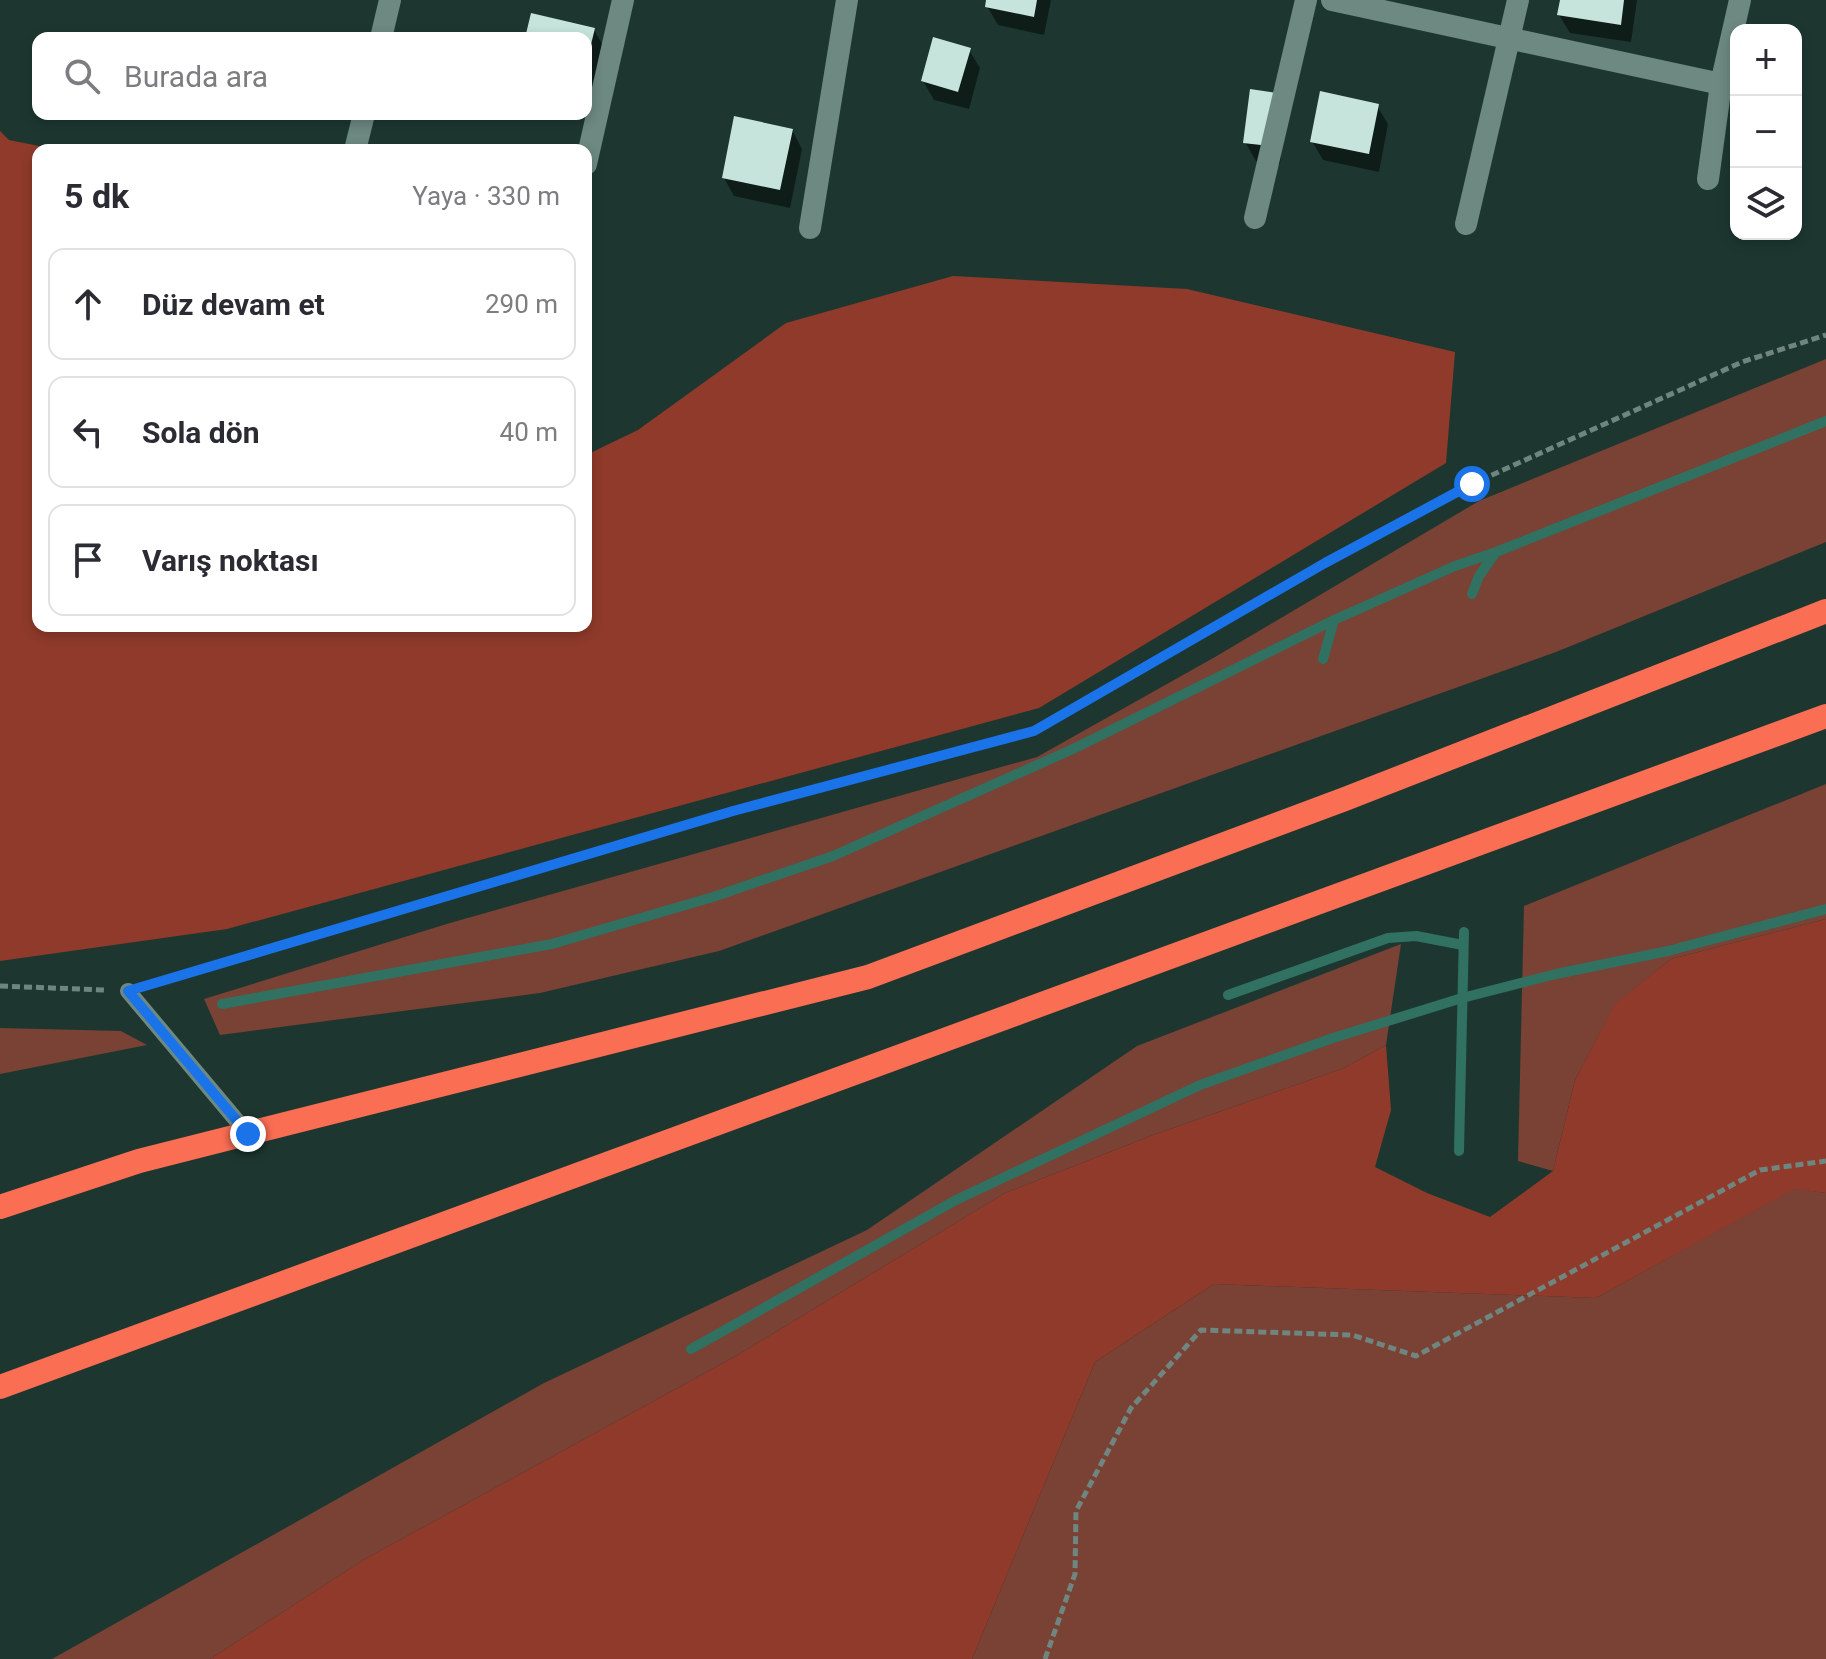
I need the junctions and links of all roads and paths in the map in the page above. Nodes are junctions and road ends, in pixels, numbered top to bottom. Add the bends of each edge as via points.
1 (390, 0) edge
2 (623, 0) edge
3 (847, 0) edge
4 (1306, 0) edge
5 (1332, 0) edge
6 (1518, 0) edge
7 (1740, 0) edge
8 (382, 32) edge
9 (1510, 38) junction
10 (1721, 84) junction
11 (362, 120) edge
12 (356, 144) edge
13 (591, 144) edge
14 (1708, 179) dead end
15 (1255, 218) dead end
16 (1466, 224) dead end
17 (810, 228) dead end
18 (1826, 335) edge
19 (1826, 611) edge
20 (1826, 716) edge
21 (0, 986) edge
22 (128, 991) junction
23 (248, 1134) junction
24 (1826, 1161) edge
25 (0, 1207) edge
26 (0, 1387) edge
27 (1045, 1659) edge

1 - 8 street
2 - 13 street
3 - 17 street
4 - 15 street
5 - 9 street
6 - 9 street
7 - 10 street
9 - 10 street
9 - 16 street
10 - 14 street
11 - 12 street
18 - 22 path via 1742,362 1472,484 1034,731 733,811
19 - 23 highway via 868,977
20 - 26 highway
21 - 22 path
22 - 23 lane
23 - 25 highway via 139,1161
24 - 27 path via 1760,1170 1416,1356 1352,1335 1201,1330 1131,1408 1076,1511 1075,1574

